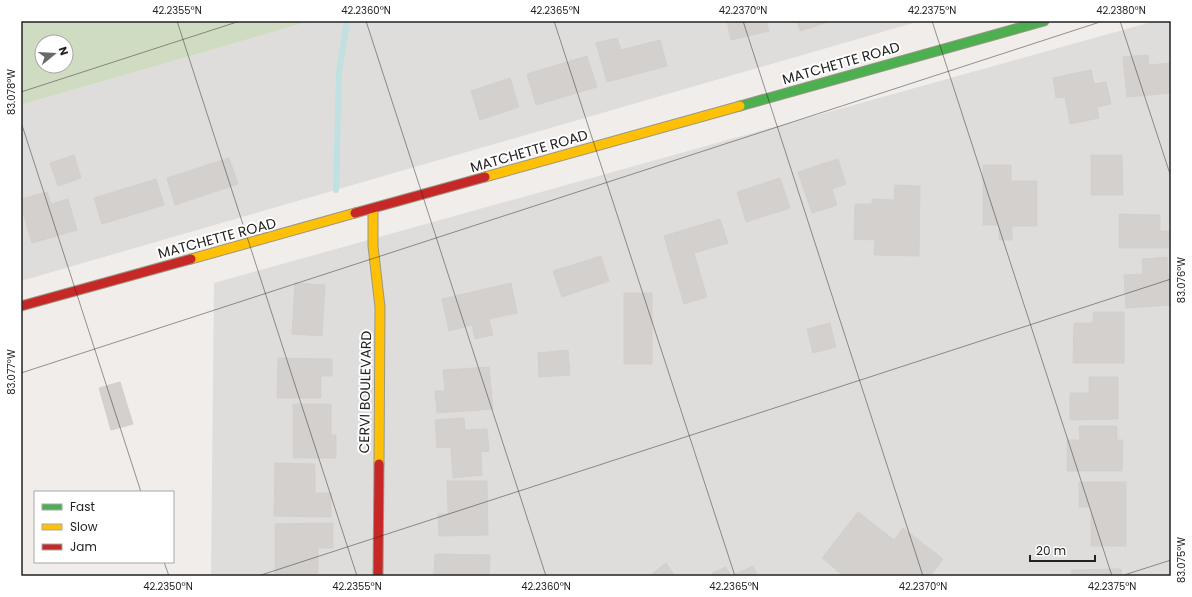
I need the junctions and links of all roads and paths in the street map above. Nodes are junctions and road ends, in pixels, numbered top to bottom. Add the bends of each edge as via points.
1 (1044, 21) edge
2 (373, 209) junction
3 (21, 306) edge
4 (378, 576) edge

1 - 2 street, MATCHETTE ROAD
2 - 3 street, MATCHETTE ROAD
2 - 4 street, CERVI BOULEVARD via 373,246 380,307

